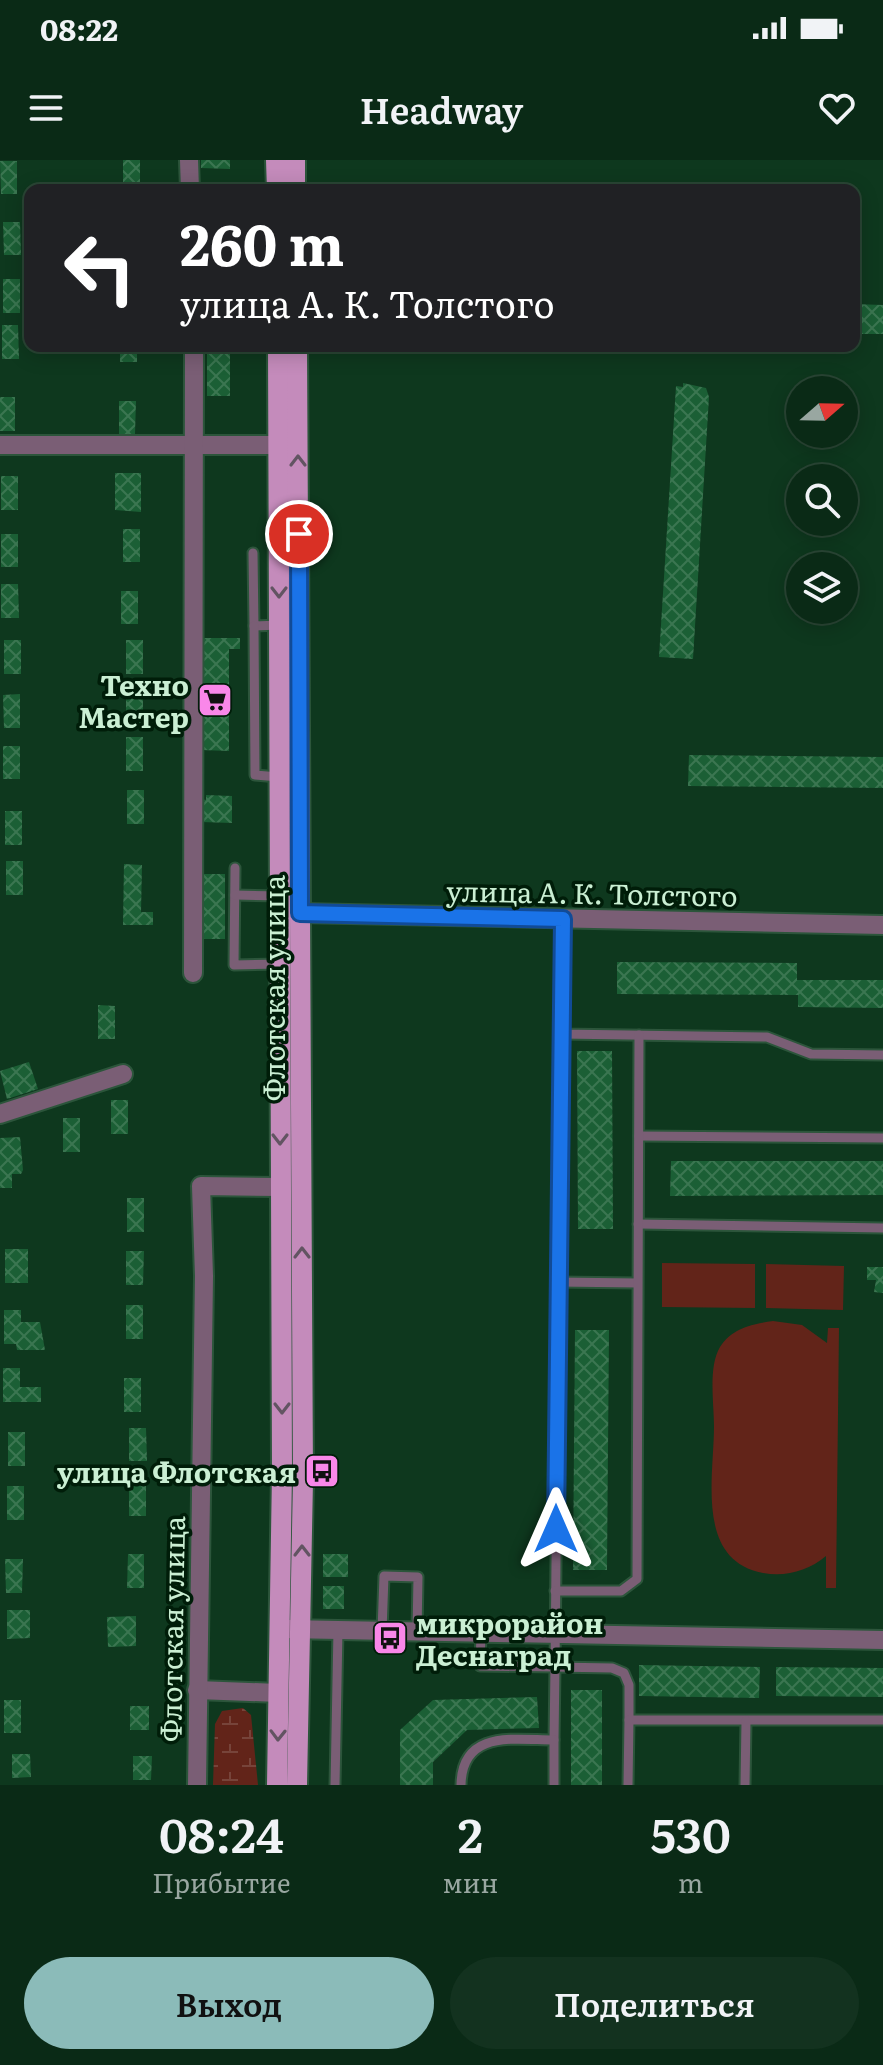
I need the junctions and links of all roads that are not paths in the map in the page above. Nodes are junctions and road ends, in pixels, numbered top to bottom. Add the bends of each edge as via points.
1 (189, 160) edge
2 (276, 160) edge
3 (295, 160) edge
4 (190, 184) edge
5 (277, 184) edge
6 (295, 184) edge
7 (194, 352) edge
8 (278, 352) edge
9 (297, 352) edge
10 (0, 445) edge
11 (279, 445) junction
12 (196, 446) junction
13 (253, 553) dead end
14 (280, 625) junction
15 (254, 626) junction
16 (281, 778) junction
17 (235, 868) dead end
18 (235, 895) junction
19 (281, 896) junction
20 (300, 913) junction
21 (563, 919) junction
22 (883, 925) edge
23 (291, 964) junction
24 (193, 973) dead end
25 (561, 1034) junction
26 (639, 1035) junction
27 (883, 1055) edge
28 (123, 1074) dead end
29 (0, 1114) edge
30 (639, 1136) junction
31 (883, 1138) edge
32 (280, 1187) junction
33 (638, 1224) junction
34 (883, 1228) edge
35 (558, 1282) junction
36 (637, 1283) junction
37 (555, 1591) junction
38 (280, 1629) junction
39 (302, 1629) junction
40 (338, 1630) junction
41 (382, 1631) junction
42 (417, 1633) junction
43 (481, 1634) junction
44 (555, 1635) junction
45 (883, 1640) edge
46 (555, 1667) junction
47 (197, 1690) junction
48 (279, 1693) junction
49 (629, 1720) junction
50 (883, 1720) edge
51 (746, 1721) junction
52 (554, 1740) junction
53 (197, 1785) edge
54 (277, 1785) edge
55 (297, 1785) edge
56 (335, 1785) edge
57 (461, 1785) edge
58 (554, 1785) edge
59 (628, 1785) edge
60 (745, 1785) edge

1 - 4 street
2 - 5 main road
3 - 6 main road
7 - 12 street
8 - 11 main road, Флотская улица
20 -> 9 main road, Флотская улица
10 - 12 street
11 - 12 street
11 -> 14 main road, Флотская улица
12 - 24 street
13 - 15 lane
14 - 15 lane
14 - 16 main road, Флотская улица
15 - 16 lane via 255,775
16 - 19 main road, Флотская улица
17 - 18 lane
18 - 19 lane
18 - 23 lane via 234,965
19 - 23 main road, Флотская улица
20 - 21 street, улица А. К. Толстого
20 - 23 main road, Флотская улица
21 - 22 street, улица А. К. Толстого
21 - 25 lane
23 -> 32 main road, Флотская улица
39 -> 23 main road, Флотская улица
25 - 26 lane
25 - 35 lane
26 - 27 lane via 767,1037 811,1054
26 - 30 lane
28 - 29 street
30 - 31 lane
30 - 33 lane
32 -> 38 main road, Флотская улица
32 - 47 street, Флотская улица via 201,1186
33 - 34 lane
33 - 36 lane
35 - 36 lane
35 - 37 lane
36 - 37 lane via 637,1579 621,1591
37 - 44 lane
38 - 39 street
38 - 48 main road, Флотская улица
39 - 40 street
39 - 55 main road, Флотская улица
40 - 41 street
40 - 56 lane
41 - 42 street
41 - 42 lane via 384,1576 418,1577
42 - 43 street
43 - 44 street
43 - 46 lane via 480,1666
44 - 45 street
44 - 46 lane
46 - 49 lane via 624,1673
46 - 52 lane
47 - 48 street
47 - 53 street, Флотская улица
48 -> 54 main road, Флотская улица
49 - 51 lane
49 - 59 lane
50 - 51 lane
51 - 60 lane
52 - 57 lane via 489,1740 466,1761
52 - 58 lane

